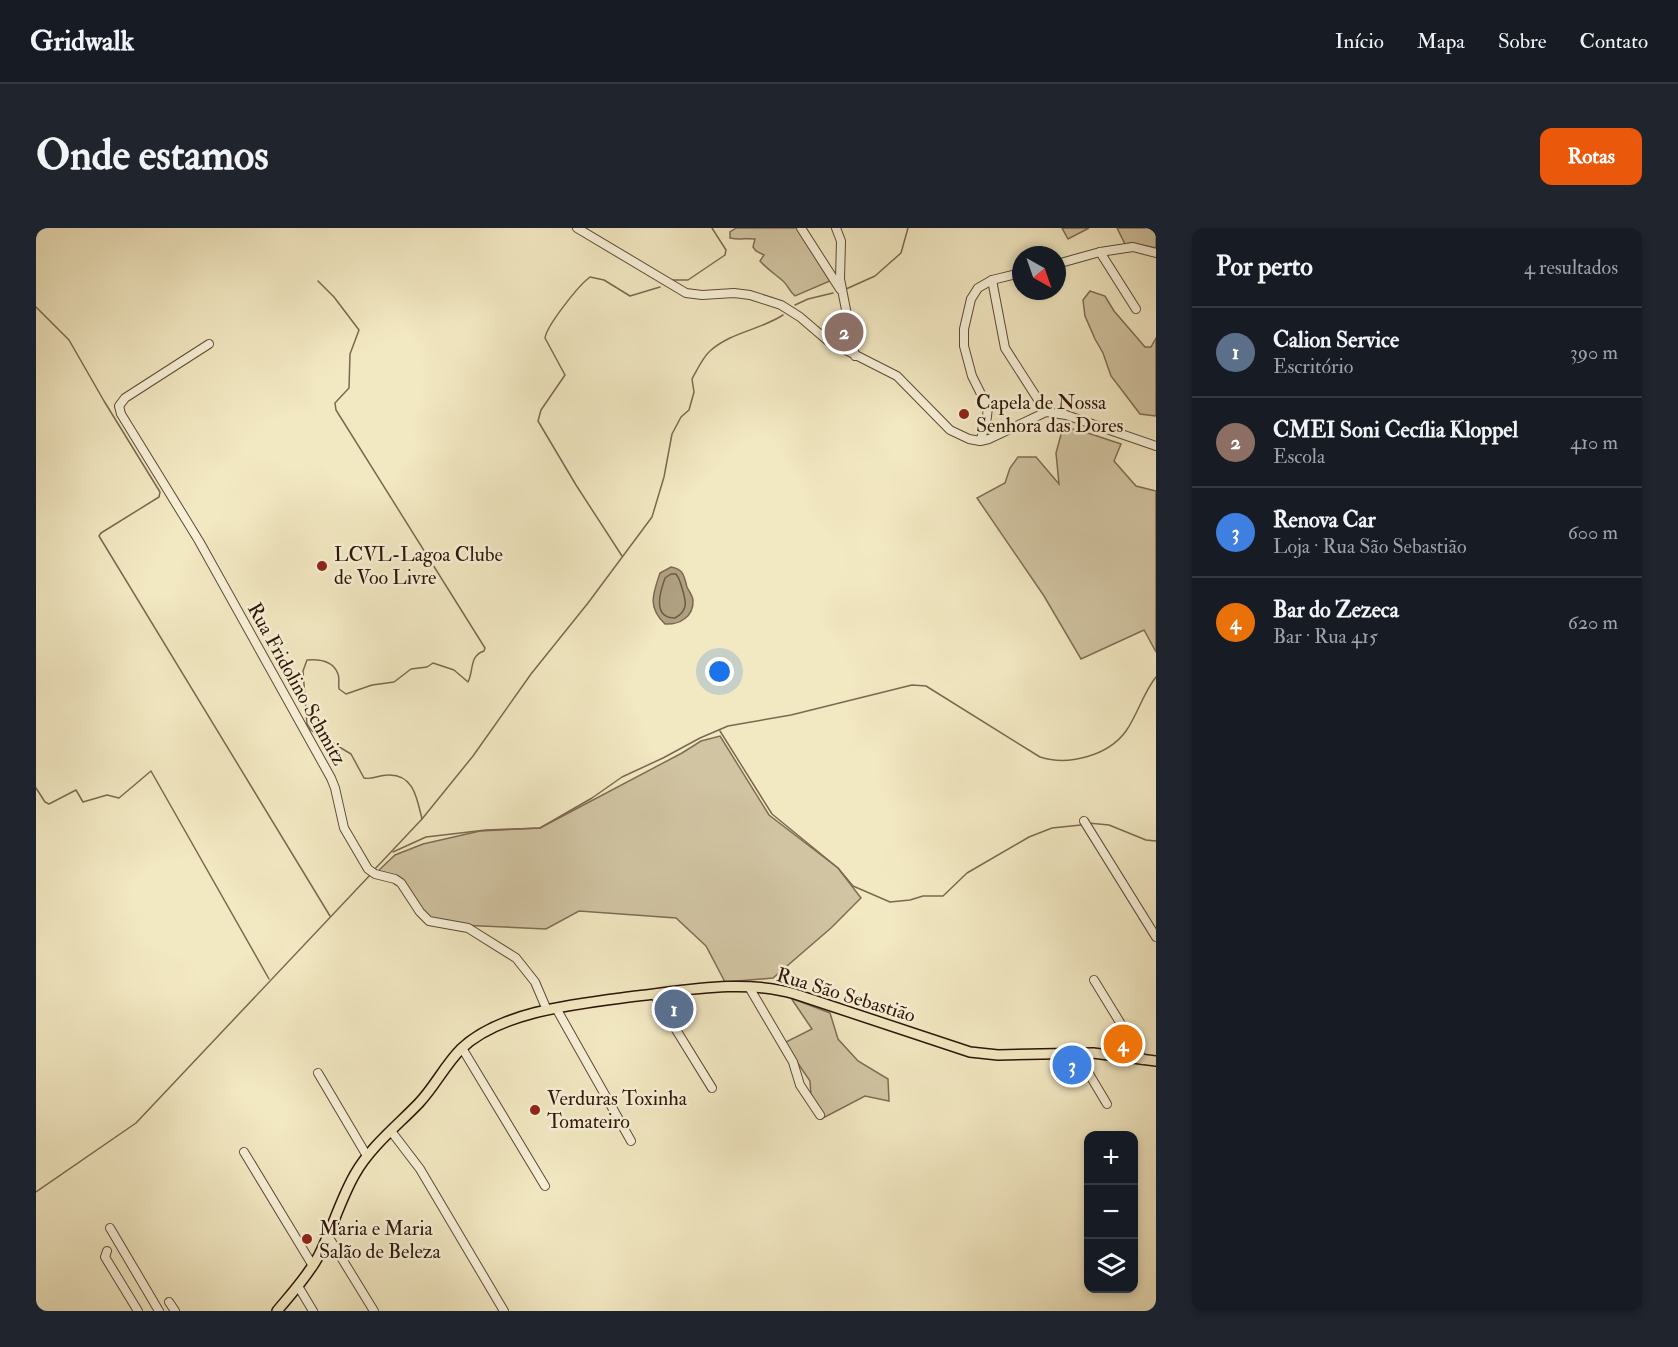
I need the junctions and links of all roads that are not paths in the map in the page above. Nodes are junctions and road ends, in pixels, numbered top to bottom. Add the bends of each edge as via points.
1 (577, 228) edge
2 (801, 228) edge
3 (836, 228) edge
4 (1100, 252) junction
5 (1156, 253) edge
6 (1066, 261) edge
7 (1012, 275) edge
8 (992, 280) junction
9 (842, 293) junction
10 (1136, 309) dead end
11 (209, 344) dead end
12 (855, 356) junction
13 (1046, 412) junction
14 (980, 441) junction
15 (1156, 446) edge
16 (1084, 821) dead end
17 (1156, 937) edge
18 (1094, 980) dead end
19 (749, 987) junction
20 (652, 995) junction
21 (552, 1009) junction
22 (462, 1048) junction
23 (684, 1051) dead end
24 (1076, 1052) junction
25 (1143, 1060) junction
26 (1156, 1061) edge
27 (318, 1073) dead end
28 (712, 1088) dead end
29 (1107, 1104) dead end
30 (820, 1115) dead end
31 (392, 1131) junction
32 (631, 1141) dead end
33 (244, 1152) dead end
34 (368, 1156) junction
35 (545, 1186) dead end
36 (110, 1228) dead end
37 (328, 1236) junction
38 (106, 1251) dead end
39 (313, 1266) junction
40 (298, 1286) junction
41 (170, 1302) dead end
42 (138, 1311) edge
43 (159, 1311) edge
44 (175, 1311) edge
45 (277, 1311) edge
46 (313, 1311) edge
47 (374, 1311) edge
48 (504, 1311) edge

1 - 12 street via 686,293 750,295 781,305
2 - 9 street
3 - 9 street via 841,241
4 - 5 street via 1133,247
4 - 6 street
4 - 10 street
7 - 8 street
8 - 13 street via 1005,348
8 - 14 street via 973,294 964,332 972,376 988,408
9 - 12 street
11 - 21 street, Rua Fridolino Schmitz via 125,398 119,411 199,541 331,778 344,828 370,871 401,883 429,921 468,928 516,958
12 - 14 street via 903,380 950,430
13 - 14 street
13 - 15 street via 1066,415
16 - 17 street
18 - 25 street
19 - 20 main road, Rua São Sebastião
19 - 24 main road, Rua São Sebastião via 787,992 970,1052
19 - 30 street
20 - 21 main road, Rua São Sebastião
20 - 23 street
20 - 28 street
21 - 22 main road, Rua São Sebastião via 493,1028
21 - 32 street, Rua Fridolino Schmitz
22 - 31 main road, Rua São Sebastião
22 - 35 street
24 - 25 main road, Rua São Sebastião
24 - 29 street
25 - 26 main road, Rua São Sebastião
27 - 34 street
31 - 34 main road, Rua São Sebastião
31 - 48 street via 420,1169
33 - 39 street
34 - 37 main road, Rua São Sebastião via 353,1177
36 - 43 street
37 - 39 main road, Rua São Sebastião
37 - 47 street
38 - 42 street via 105,1257
39 - 40 main road, Rua São Sebastião
40 - 45 main road, Rua São Sebastião
40 - 46 street
41 - 44 street

